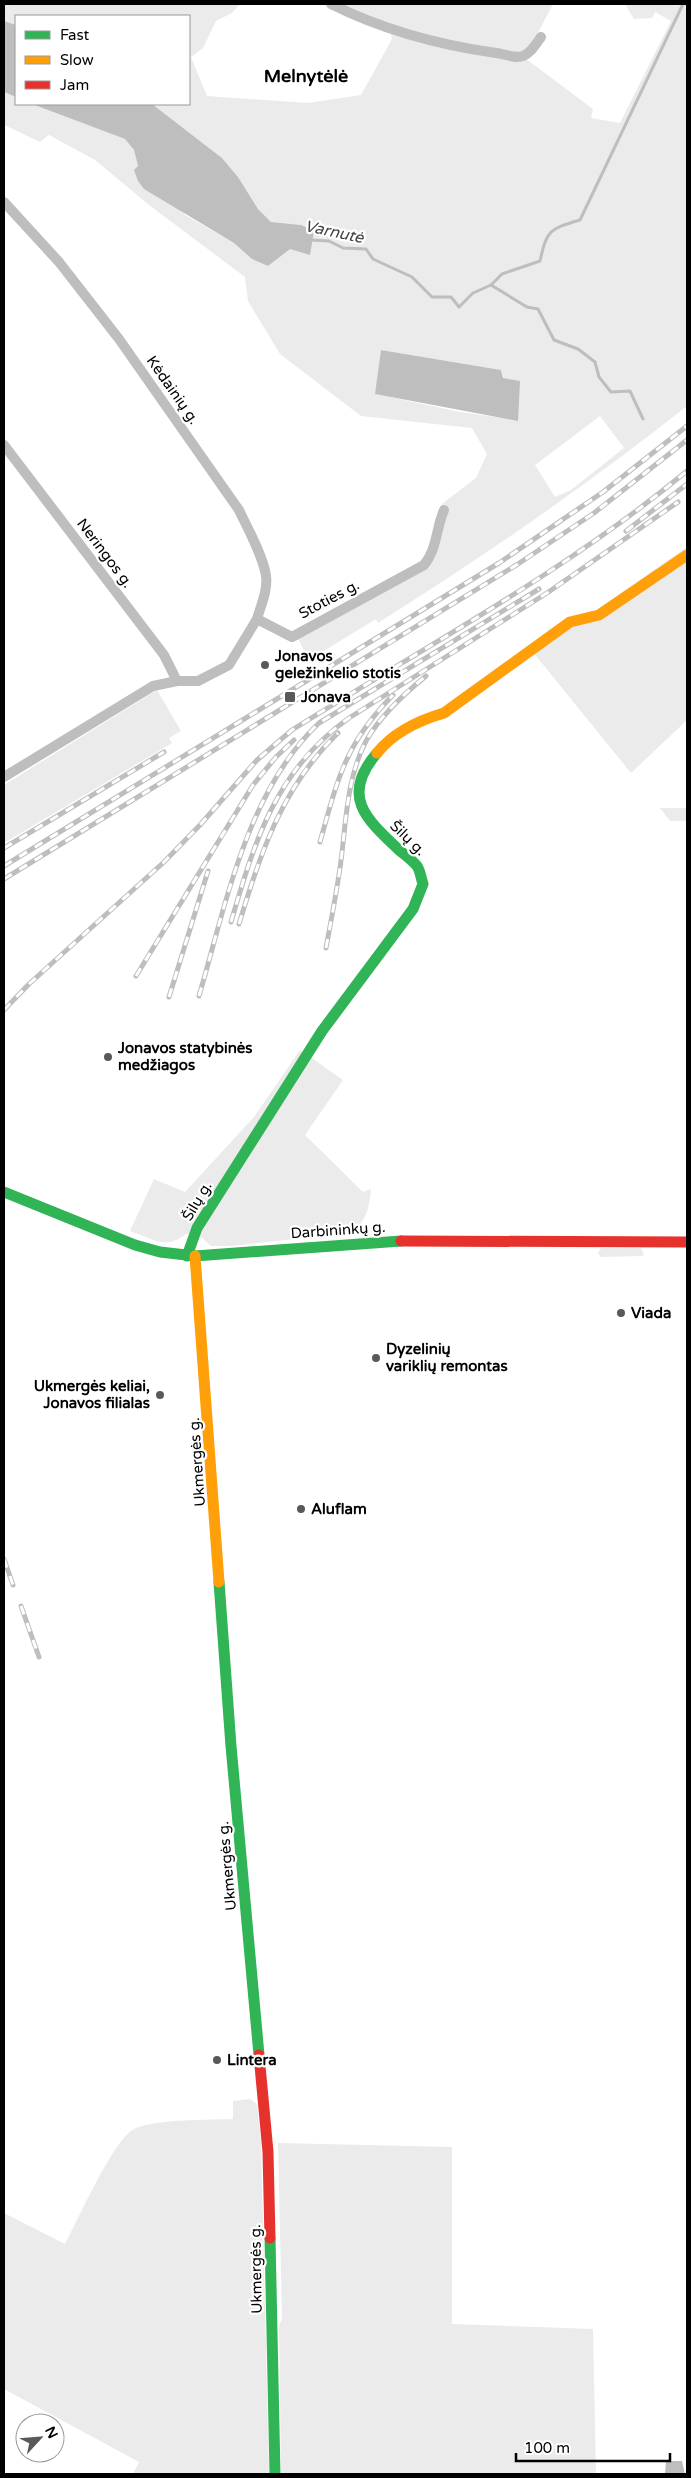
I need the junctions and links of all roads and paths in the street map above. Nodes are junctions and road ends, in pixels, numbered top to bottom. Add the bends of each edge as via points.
1 (331, 4) edge
2 (541, 37) dead end
3 (4, 202) edge
4 (4, 445) edge
5 (444, 510) dead end
6 (687, 555) edge
7 (256, 619) junction
8 (177, 681) junction
9 (4, 777) edge
10 (4, 1192) edge
11 (687, 1242) edge
12 (192, 1256) junction
13 (275, 2474) edge

1 - 2 street via 376,24 464,48 521,57 530,52
3 - 7 street, Kėdainių g. via 59,262 113,332 239,510 266,576 265,592
4 - 8 street, Neringos g. via 164,655
5 - 7 street, Stoties g. via 437,528 435,547 424,565 292,636
6 - 12 street, Šilų g. via 599,615 570,622 444,712 424,719 385,743 368,763 359,786 360,804 370,822 418,866 423,884 413,909 317,1039 197,1228
7 - 8 street via 229,665 198,681
8 - 9 street via 153,686
10 - 12 street, Darbininkų g. via 127,1242 160,1252
11 - 12 street, Darbininkų g. via 390,1241
12 - 13 street, Ukmergės g. via 231,1746 268,2152

